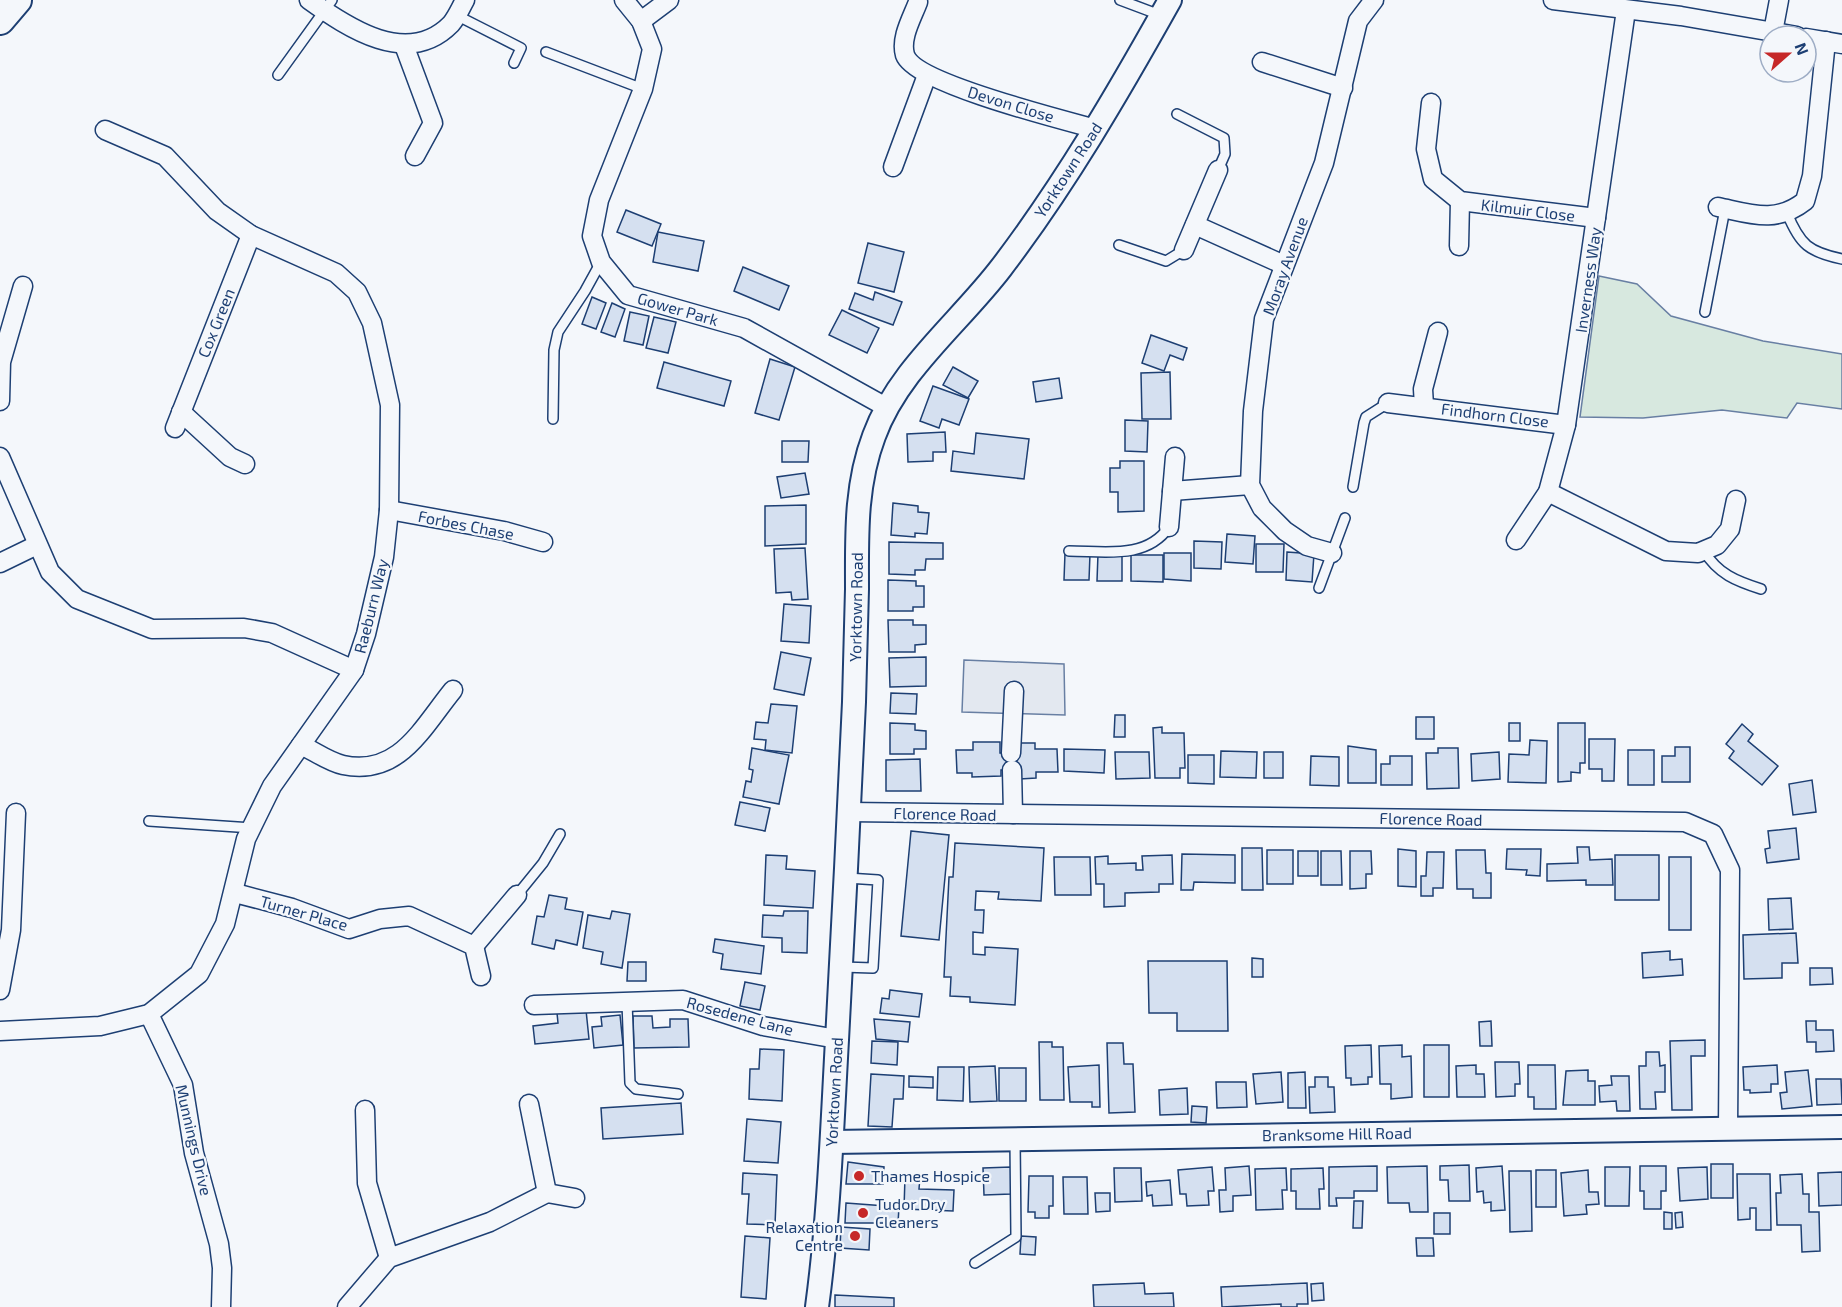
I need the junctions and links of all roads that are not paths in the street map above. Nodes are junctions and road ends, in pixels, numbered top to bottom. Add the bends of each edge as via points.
1 (17, 0) edge
2 (624, 0) edge
3 (669, 0) edge
4 (1120, 0) edge
5 (1374, 0) edge
6 (1553, 0) edge
7 (1779, 0) edge
8 (918, 2) dead end
9 (322, 3) edge
10 (461, 8) edge
11 (1165, 8) edge
12 (1682, 8) edge
13 (1626, 9) junction
14 (0, 20) edge
15 (641, 21) junction
16 (1774, 24) edge
17 (1758, 28) edge
18 (1818, 40) edge
19 (1834, 43) edge
20 (404, 45) junction
21 (546, 52) dead end
22 (1262, 62) dead end
23 (514, 63) dead end
24 (278, 75) dead end
25 (927, 75) junction
26 (1342, 88) junction
27 (643, 89) junction
28 (1431, 103) dead end
29 (1177, 114) dead end
30 (1096, 129) junction
31 (105, 130) dead end
32 (415, 156) dead end
33 (893, 167) dead end
34 (1218, 170) joint
35 (1460, 201) junction
36 (1721, 208) joint
37 (1787, 213) junction
38 (1596, 219) junction
39 (1195, 225) junction
40 (251, 235) junction
41 (1119, 245) dead end
42 (1459, 246) dead end
43 (1184, 250) joint
44 (1842, 259) edge
45 (601, 262) junction
46 (1284, 264) junction
47 (23, 286) dead end
48 (1704, 312) dead end
49 (1438, 332) dead end
50 (0, 401) edge
51 (1388, 403) joint
52 (1424, 406) junction
53 (886, 407) junction
54 (553, 419) dead end
55 (1566, 424) junction
56 (0, 457) edge
57 (1175, 457) dead end
58 (245, 464) dead end
59 (1250, 485) junction
60 (1353, 487) dead end
61 (1172, 491) junction
62 (1548, 492) junction
63 (1736, 500) dead end
64 (388, 510) junction
65 (1345, 518) dead end
66 (1169, 527) joint
67 (1516, 540) dead end
68 (543, 542) dead end
69 (37, 545) junction
70 (1069, 551) dead end
71 (1704, 551) junction
72 (1332, 553) junction
73 (0, 563) edge
74 (1319, 588) dead end
75 (1761, 589) dead end
76 (354, 670) junction
77 (453, 690) dead end
78 (1014, 691) dead end
79 (301, 745) junction
80 (848, 812) junction
81 (16, 813) dead end
82 (1013, 814) junction
83 (149, 821) dead end
84 (252, 828) junction
85 (561, 834) dead end
86 (846, 878) junction
87 (235, 893) junction
88 (517, 895) joint
89 (6, 902) edge
90 (474, 946) junction
91 (842, 967) junction
92 (481, 976) dead end
93 (0, 990) edge
94 (627, 1002) junction
95 (534, 1005) dead end
96 (149, 1014) junction
97 (0, 1031) edge
98 (837, 1039) junction
99 (678, 1094) dead end
100 (529, 1104) dead end
101 (366, 1110) dead end
102 (1842, 1127) edge
103 (1728, 1129) junction
104 (1015, 1140) junction
105 (832, 1142) junction
106 (547, 1193) junction
107 (575, 1198) dead end
108 (388, 1258) junction
109 (975, 1263) dead end
110 (221, 1307) edge
111 (347, 1307) edge
112 (817, 1307) edge

1 - 14 main road
2 - 15 street, Gower Park
3 - 15 street
4 - 11 lane
5 - 26 street, Moray Avenue via 1358,21
6 - 13 street
7 - 16 street
8 - 25 street, Devon Close via 903,42 906,57
9 - 20 street via 370,37
9 - 24 lane
10 - 20 street via 451,24 431,37
10 - 23 lane via 521,48
11 - 30 street, Yorktown Road
12 - 13 street
12 - 17 street
13 - 38 street, Inverness Way
15 - 27 street, Gower Park via 652,49
18 - 19 street
19 - 37 street via 1809,189 1804,201
20 - 32 street via 433,123
21 - 27 lane
22 - 26 street
25 - 30 street, Devon Close
25 - 33 street
26 - 46 street, Moray Avenue via 1324,163
27 - 45 street, Gower Park via 598,200 592,236
28 - 35 street, Kilmuir Close via 1426,149 1433,179
29 - 34 lane via 1224,138 1225,154
30 - 53 street, Yorktown Road via 999,270
31 - 40 street, Raeburn Way via 165,156 217,211
34 - 39 street
35 - 38 street, Kilmuir Close
35 - 42 street, Kilmuir Close
36 - 37 street via 1769,216
36 - 48 lane
37 - 44 lane via 1804,245 1822,255
38 - 55 street, Inverness Way
39 - 43 street
39 - 46 street
40 - 58 street, Cox Green via 178,420
40 - 64 street, Raeburn Way via 336,273 357,292 372,323 390,405
41 - 43 lane via 1166,261
45 - 53 street, Gower Park via 628,295 744,328
45 - 54 lane via 558,332
46 - 59 street, Moray Avenue via 1264,319 1252,411
47 - 50 street via 1,362
49 - 52 street, Findhorn Close via 1423,389
51 - 52 street, Findhorn Close
51 - 60 lane via 1366,417
52 - 55 street, Findhorn Close
53 - 80 street, Yorktown Road via 873,437 859,491
55 - 62 street, Inverness Way
56 - 69 street
57 - 61 street
59 - 61 street
59 - 72 street via 1262,508 1285,531 1307,546
61 - 66 street
62 - 67 street, Inverness Way
62 - 71 street via 1666,551
63 - 71 street via 1730,529 1717,546
64 - 68 street, Forbes Chase
64 - 76 street, Raeburn Way via 384,557
65 - 72 lane
66 - 70 lane via 1146,548 1125,552
69 - 73 street
69 - 76 street via 50,572 77,599 152,629 244,628 272,633
71 - 75 lane via 1713,566 1726,576
72 - 74 lane
76 - 79 street, Raeburn Way
77 - 79 street via 398,757 370,768 341,765
78 - 82 street
79 - 84 street, Raeburn Way via 272,786
80 - 82 street, Florence Road
80 - 86 street, Yorktown Road
81 - 89 street
82 - 103 street, Florence Road via 1685,822 1713,834 1730,870
83 - 84 lane
84 - 87 street, Raeburn Way via 246,839
85 - 88 lane
86 - 91 street, Yorktown Road
86 - 91 lane via 878,880 873,968
87 - 90 street, Turner Place via 349,929 380,919 409,916
87 - 96 street, Raeburn Way via 225,924 199,974
88 - 90 street
89 - 93 street via 11,930
90 - 92 street
91 - 98 street, Yorktown Road
94 - 95 street, Rosedene Lane
94 - 98 street, Rosedene Lane via 683,1000 764,1026
94 - 99 lane via 630,1083 636,1089
96 - 97 street, Raeburn Way via 100,1026
96 - 110 street, Munnings Drive via 183,1085 194,1153 219,1244
98 - 105 street, Yorktown Road
100 - 106 street
101 - 108 street via 367,1183
102 - 103 street, Branksome Hill Road
103 - 104 street, Branksome Hill Road
104 - 105 street, Branksome Hill Road
104 - 109 lane via 1016,1237
105 - 112 street, Yorktown Road
106 - 107 street
106 - 108 street via 490,1222
108 - 111 street

